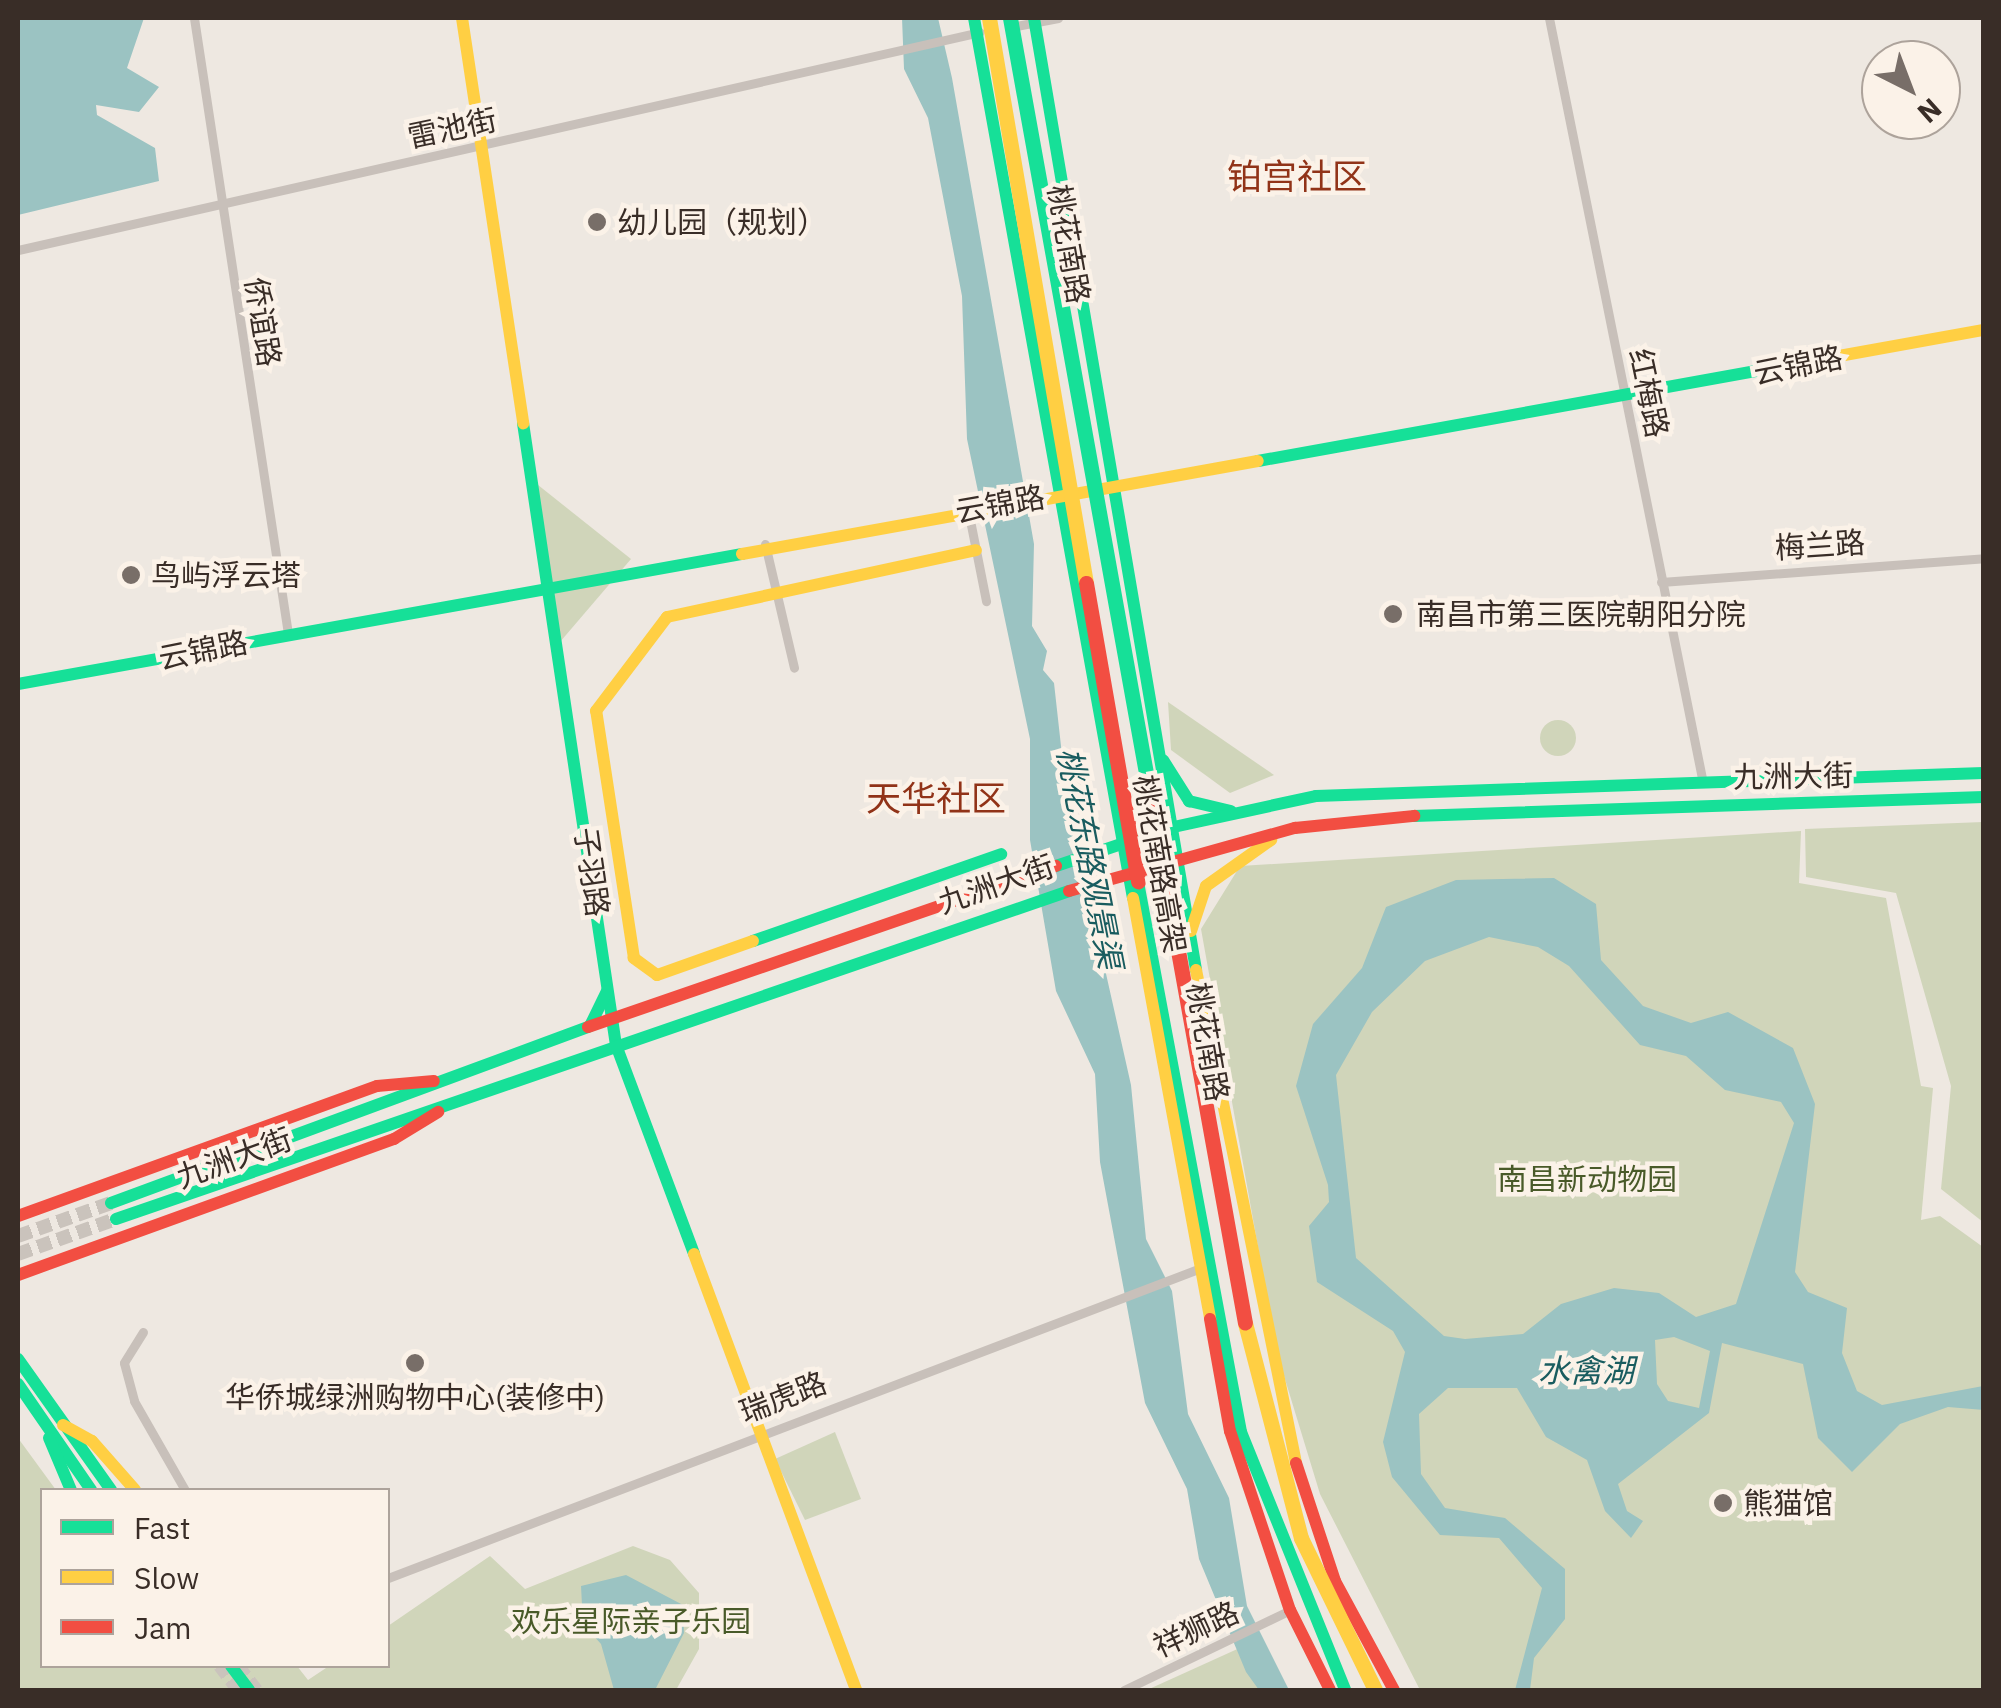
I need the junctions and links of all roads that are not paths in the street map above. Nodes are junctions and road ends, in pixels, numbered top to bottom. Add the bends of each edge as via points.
1 (194, 18) edge
2 (462, 18) edge
3 (1058, 18) edge
4 (1549, 18) edge
5 (1034, 20) edge
6 (1011, 22) edge
7 (982, 24) edge
8 (484, 147) junction
9 (219, 205) junction
10 (18, 250) edge
11 (1984, 330) edge
12 (1626, 397) junction
13 (1109, 484) junction
14 (1047, 496) junction
15 (971, 510) junction
16 (765, 544) junction
17 (976, 550) junction
18 (1984, 558) edge
19 (1661, 582) junction
20 (551, 586) junction
21 (776, 594) junction
22 (986, 601) dead end
23 (288, 634) junction
24 (794, 668) dead end
25 (18, 684) edge
26 (1152, 735) junction
27 (1984, 773) edge
28 (1702, 778) junction
29 (1316, 796) junction
30 (1984, 797) edge
31 (1110, 800) junction
32 (1169, 828) junction
33 (1295, 828) junction
34 (1118, 842) junction
35 (1087, 852) junction
36 (1001, 854) dead end
37 (1174, 855) junction
38 (1123, 870) junction
39 (1190, 942) junction
40 (608, 989) junction
41 (612, 1018) junction
42 (590, 1026) junction
43 (616, 1045) junction
44 (451, 1079) junction
45 (458, 1100) junction
46 (18, 1218) edge
47 (72, 1254) junction
48 (18, 1264) edge
49 (1198, 1269) junction
50 (18, 1275) edge
51 (143, 1332) dead end
52 (18, 1359) edge
53 (18, 1384) edge
54 (52, 1425) junction
55 (760, 1432) junction
56 (70, 1488) edge
57 (90, 1488) edge
58 (109, 1488) edge
59 (133, 1488) edge
60 (184, 1488) edge
61 (390, 1577) edge
62 (1290, 1610) junction
63 (233, 1668) edge
64 (249, 1690) edge
65 (856, 1690) edge
66 (1124, 1690) edge
67 (1330, 1690) edge
68 (1345, 1690) edge
69 (1376, 1690) edge
70 (1394, 1690) edge

1 - 9 street, 侨谊路
2 - 8 main road, 子羽路
3 - 5 street
4 - 12 street, 红梅路
5 - 6 street
5 - 13 main road, 桃花南路
6 - 69 main road, 桃花南路高架, bridge via 1260,1402 1301,1538
7 - 8 street, 雷池街 via 954,38
7 - 14 main road, 桃花南路
7 - 68 main road, 桃花南路高架, bridge via 1241,1432
8 - 9 street, 雷池街
8 - 20 main road, 子羽路
9 - 10 street, 雷池街
9 - 23 street, 侨谊路
11 - 12 main road, 云锦路
12 - 13 main road, 云锦路
12 - 19 street, 红梅路
13 - 14 main road, 云锦路
13 - 26 main road, 桃花南路
14 - 15 main road, 云锦路
14 - 31 main road, 桃花南路
15 - 16 main road, 云锦路
15 - 17 street
16 - 20 main road, 云锦路
16 - 21 street
17 - 21 main road
17 - 22 street
18 - 19 street, 梅兰路
19 - 28 street, 红梅路
20 - 23 main road, 云锦路
20 - 40 main road, 子羽路
21 - 24 street
21 - 36 main road via 667,617 596,711 634,958 657,975
23 - 25 main road, 云锦路
26 - 29 main road via 1180,791 1206,808
26 - 32 main road, 桃花南路
27 - 28 main road, 九洲大街
28 - 29 main road, 九洲大街
29 - 32 main road, 九洲大街
30 - 33 main road, 九洲大街 via 1481,810
31 - 34 main road, 桃花南路
31 - 35 main road
32 - 34 main road, 九洲大街
32 - 37 main road, 桃花南路
33 - 37 main road, 九洲大街
33 - 39 main road via 1243,853 1206,886
34 - 35 main road, 九洲大街
34 - 38 main road, 桃花南路
35 - 41 main road, 九洲大街
37 - 38 main road, 九洲大街
37 - 39 main road, 桃花南路
38 - 43 main road, 九洲大街
38 - 49 main road, 桃花南路
39 - 70 main road, 桃花南路 via 1301,1494
40 - 41 main road, 子羽路
40 - 42 main road
41 - 42 main road, 九洲大街
41 - 43 main road, 子羽路
42 - 44 main road, 九洲大街
43 - 45 main road, 九洲大街
43 - 55 main road, 子羽路
44 - 45 main road, 九洲大街 via 113,1211
44 - 46 main road via 376,1086
45 - 47 main road via 394,1139
47 - 48 main road
47 - 50 main road
49 - 55 street, 瑞虎路
49 - 62 main road, 桃花南路 via 1230,1431
51 - 60 street via 124,1363 134,1401
52 - 54 main road
53 - 54 main road
54 - 56 main road
54 - 57 main road
54 - 58 main road
54 - 59 main road via 92,1441
55 - 61 street, 瑞虎路
55 - 65 main road, 子羽路
62 - 66 street, 祥狮路
62 - 67 main road, 桃花南路
63 - 64 main road

